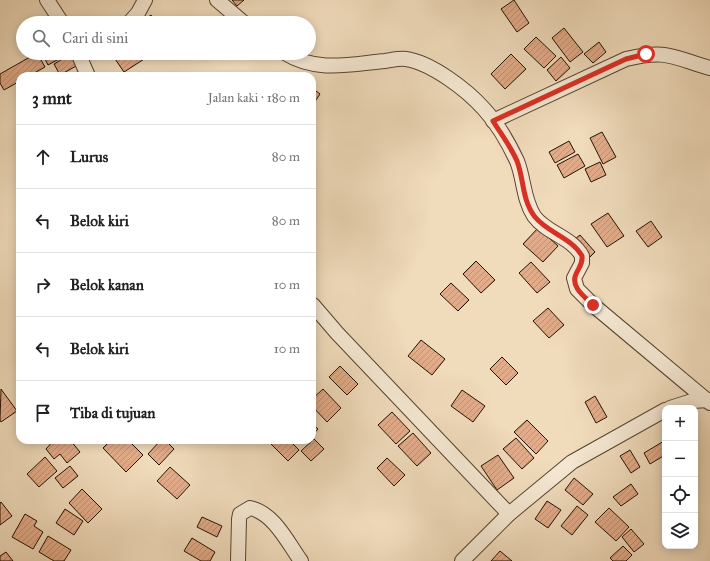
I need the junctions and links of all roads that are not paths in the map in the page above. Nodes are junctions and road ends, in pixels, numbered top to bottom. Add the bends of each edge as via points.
1 (47, 0) edge
2 (144, 0) edge
3 (217, 0) edge
4 (57, 16) edge
5 (135, 16) edge
6 (236, 16) edge
7 (81, 60) edge
8 (299, 60) edge
9 (710, 68) edge
10 (86, 72) edge
11 (493, 121) junction
12 (316, 308) edge
13 (709, 401) edge
14 (679, 405) edge
15 (662, 412) edge
16 (509, 514) junction
17 (238, 561) edge
18 (302, 561) edge
19 (462, 561) edge

1 - 4 street
2 - 5 street
3 - 6 street
7 - 10 street
8 - 11 street via 320,66 350,66 405,58 421,62 450,80 476,101
9 - 11 street via 676,56 646,54 626,59
11 - 13 street via 517,161 534,216 541,224 574,246 582,256 582,263 574,278 577,289
12 - 16 street
13 - 14 street via 692,401
15 - 16 street via 572,462
16 - 19 street
17 - 18 street via 240,514 250,508 270,519

